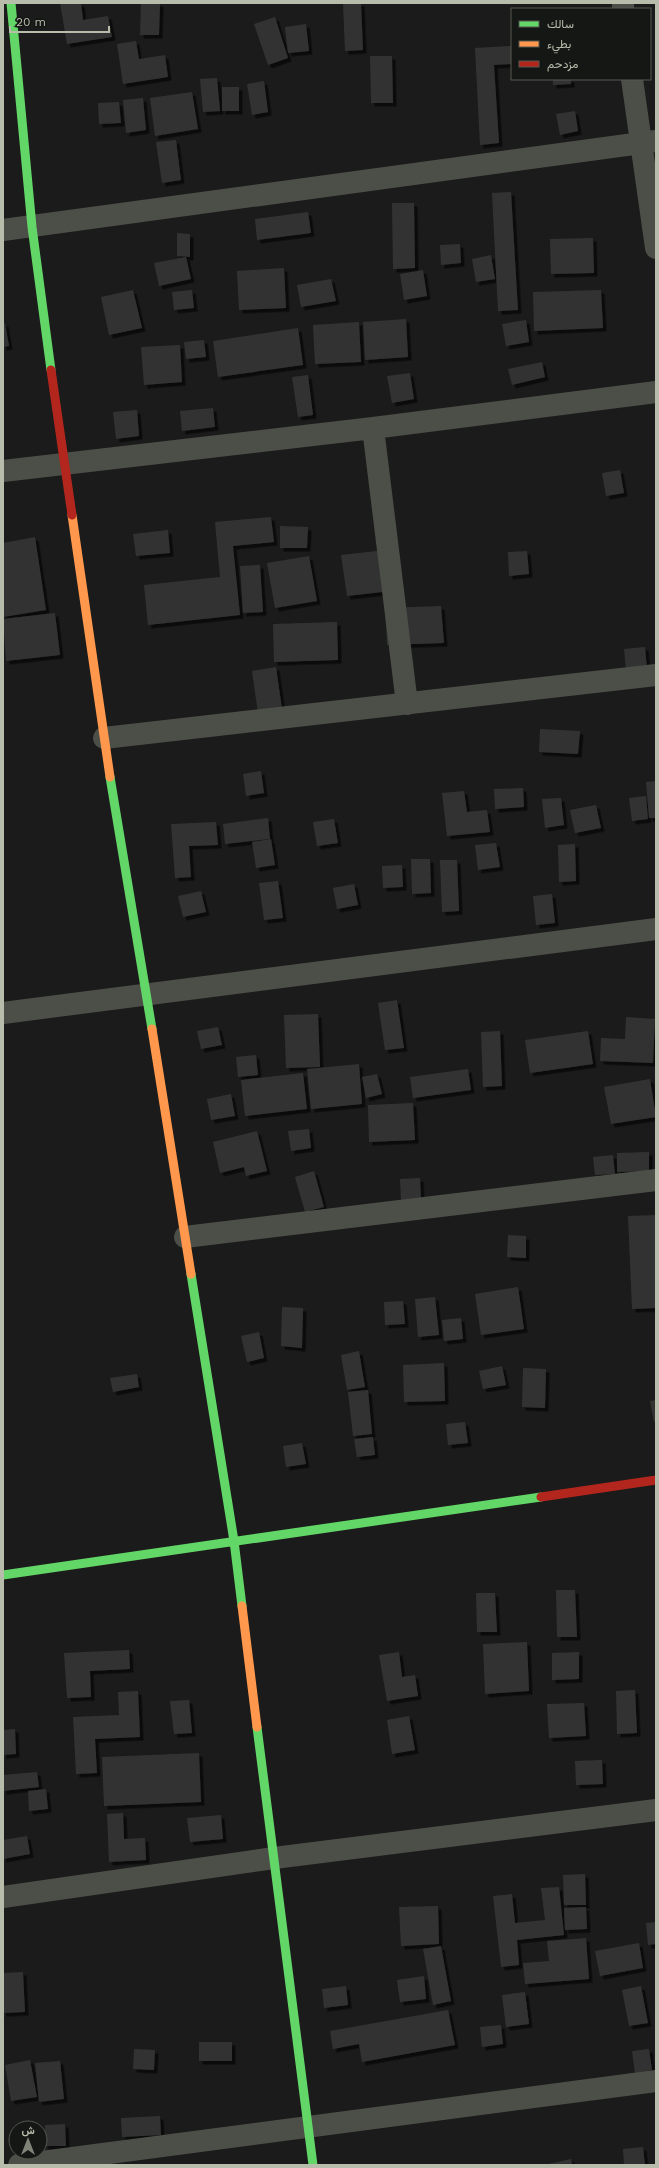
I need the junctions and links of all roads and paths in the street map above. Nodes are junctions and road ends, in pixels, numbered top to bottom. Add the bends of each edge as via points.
1 (11, 3) edge
2 (632, 80) edge
3 (648, 142) edge
4 (32, 227) junction
5 (3, 230) edge
6 (656, 248) edge
7 (656, 392) edge
8 (374, 428) junction
9 (64, 463) junction
10 (3, 471) edge
11 (656, 675) edge
12 (407, 704) junction
13 (104, 738) junction
14 (656, 929) edge
15 (147, 996) junction
16 (3, 1013) edge
17 (656, 1180) edge
18 (185, 1237) junction
19 (656, 1480) edge
20 (234, 1541) junction
21 (3, 1575) edge
22 (656, 1810) edge
23 (274, 1858) junction
24 (3, 1897) edge
25 (656, 2081) edge
26 (308, 2128) junction
27 (19, 2165) edge
28 (314, 2165) edge

1 - 4 street
2 - 3 street
3 - 4 street
3 - 6 street
4 - 5 street
4 - 9 street
7 - 8 street
8 - 9 street
8 - 12 street
9 - 10 street
9 - 13 street
11 - 12 street
12 - 13 street
13 - 15 street
14 - 15 street
15 - 16 street
15 - 18 street
17 - 18 street
18 - 20 street
19 - 20 street
20 - 21 street
20 - 23 street
22 - 23 street
23 - 24 street
23 - 26 street
25 - 26 street
26 - 27 street
26 - 28 street

